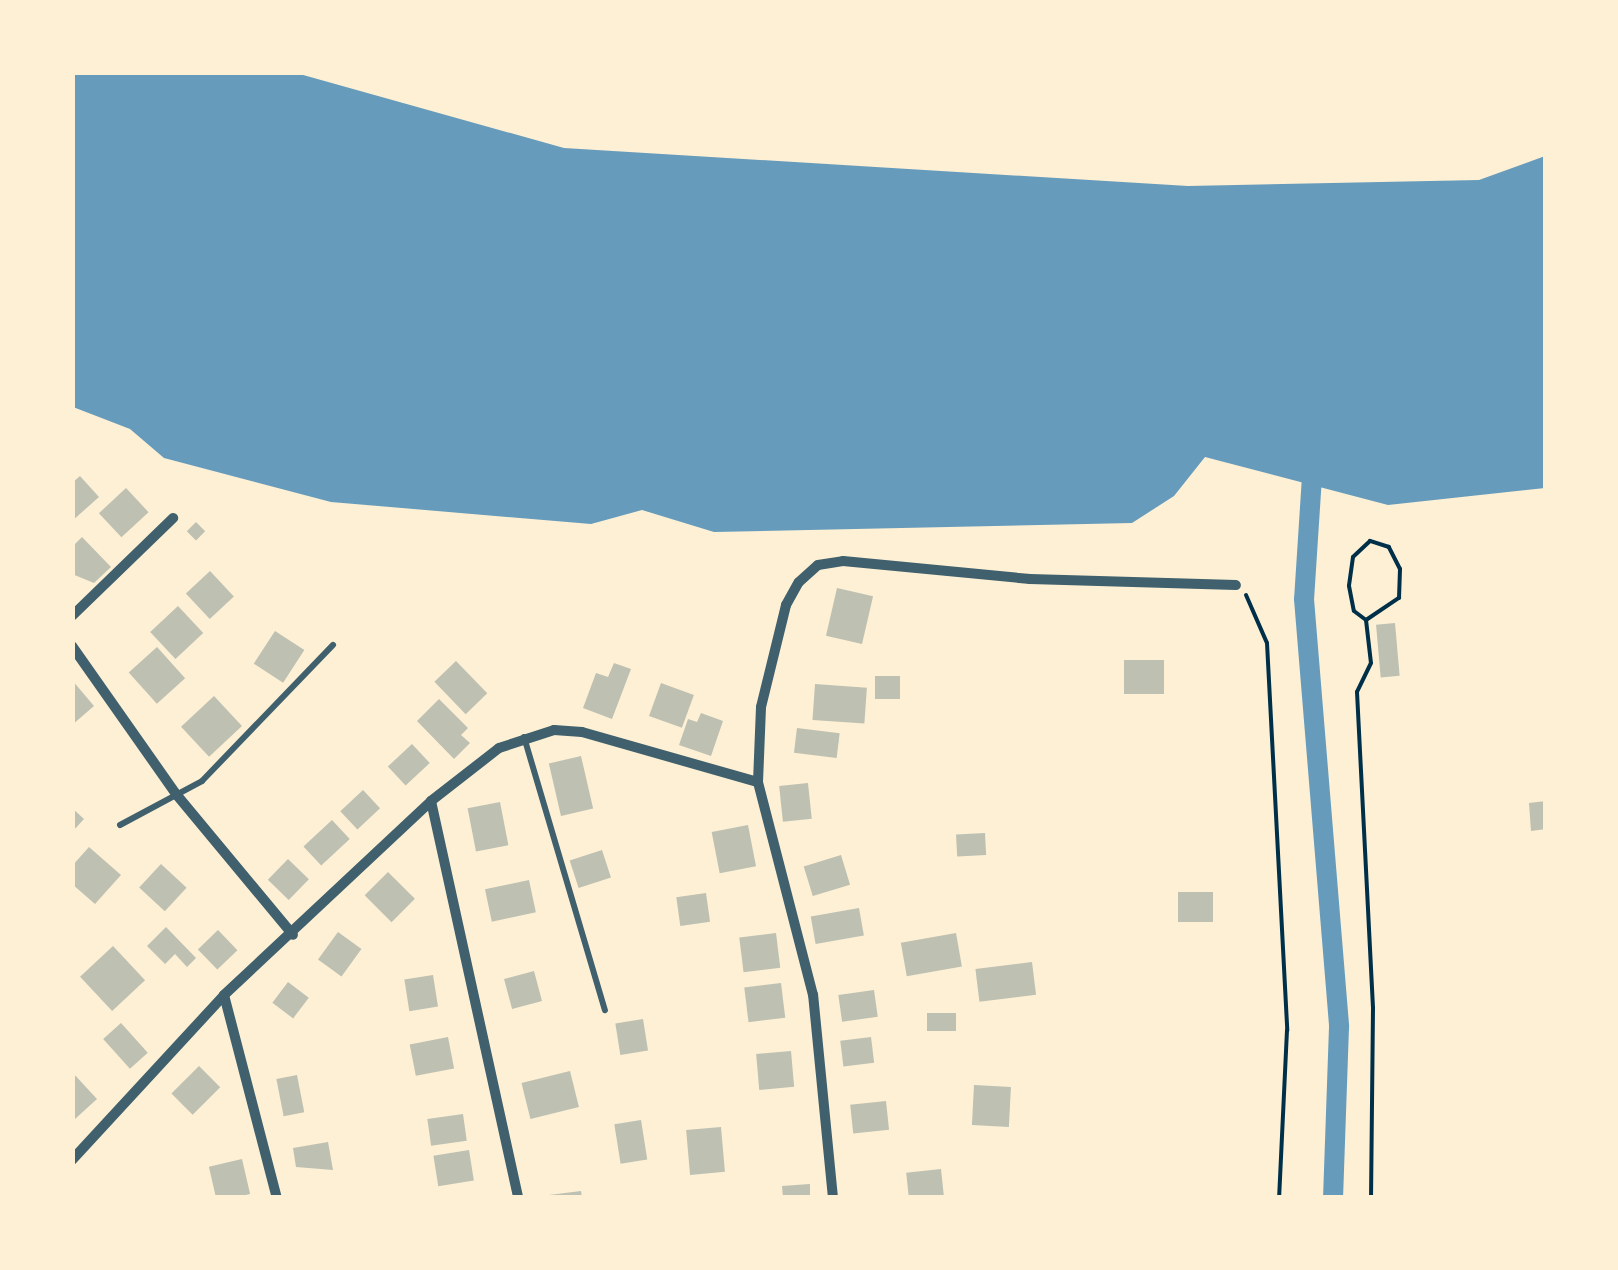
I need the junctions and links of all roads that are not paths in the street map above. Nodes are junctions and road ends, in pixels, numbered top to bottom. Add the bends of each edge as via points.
1 (173, 518) dead end
2 (1236, 584) road end
3 (72, 616) edge
4 (333, 645) dead end
5 (72, 646) edge
6 (524, 736) junction
7 (758, 782) junction
8 (176, 794) junction
9 (431, 801) junction
10 (120, 826) dead end
11 (292, 935) junction
12 (224, 995) junction
13 (604, 1010) dead end
14 (72, 1160) edge
15 (276, 1198) edge
16 (518, 1198) edge
17 (834, 1198) edge

1 - 3 street
2 - 7 street via 1030,578 843,561 818,565 786,605 760,707
4 - 8 lane via 202,781
5 - 8 street
6 - 7 street via 582,732
6 - 9 street via 475,764
6 - 13 lane
7 - 17 street via 813,994
8 - 10 lane
8 - 11 street
9 - 11 street
9 - 16 street
11 - 12 street
12 - 14 street
12 - 15 street

